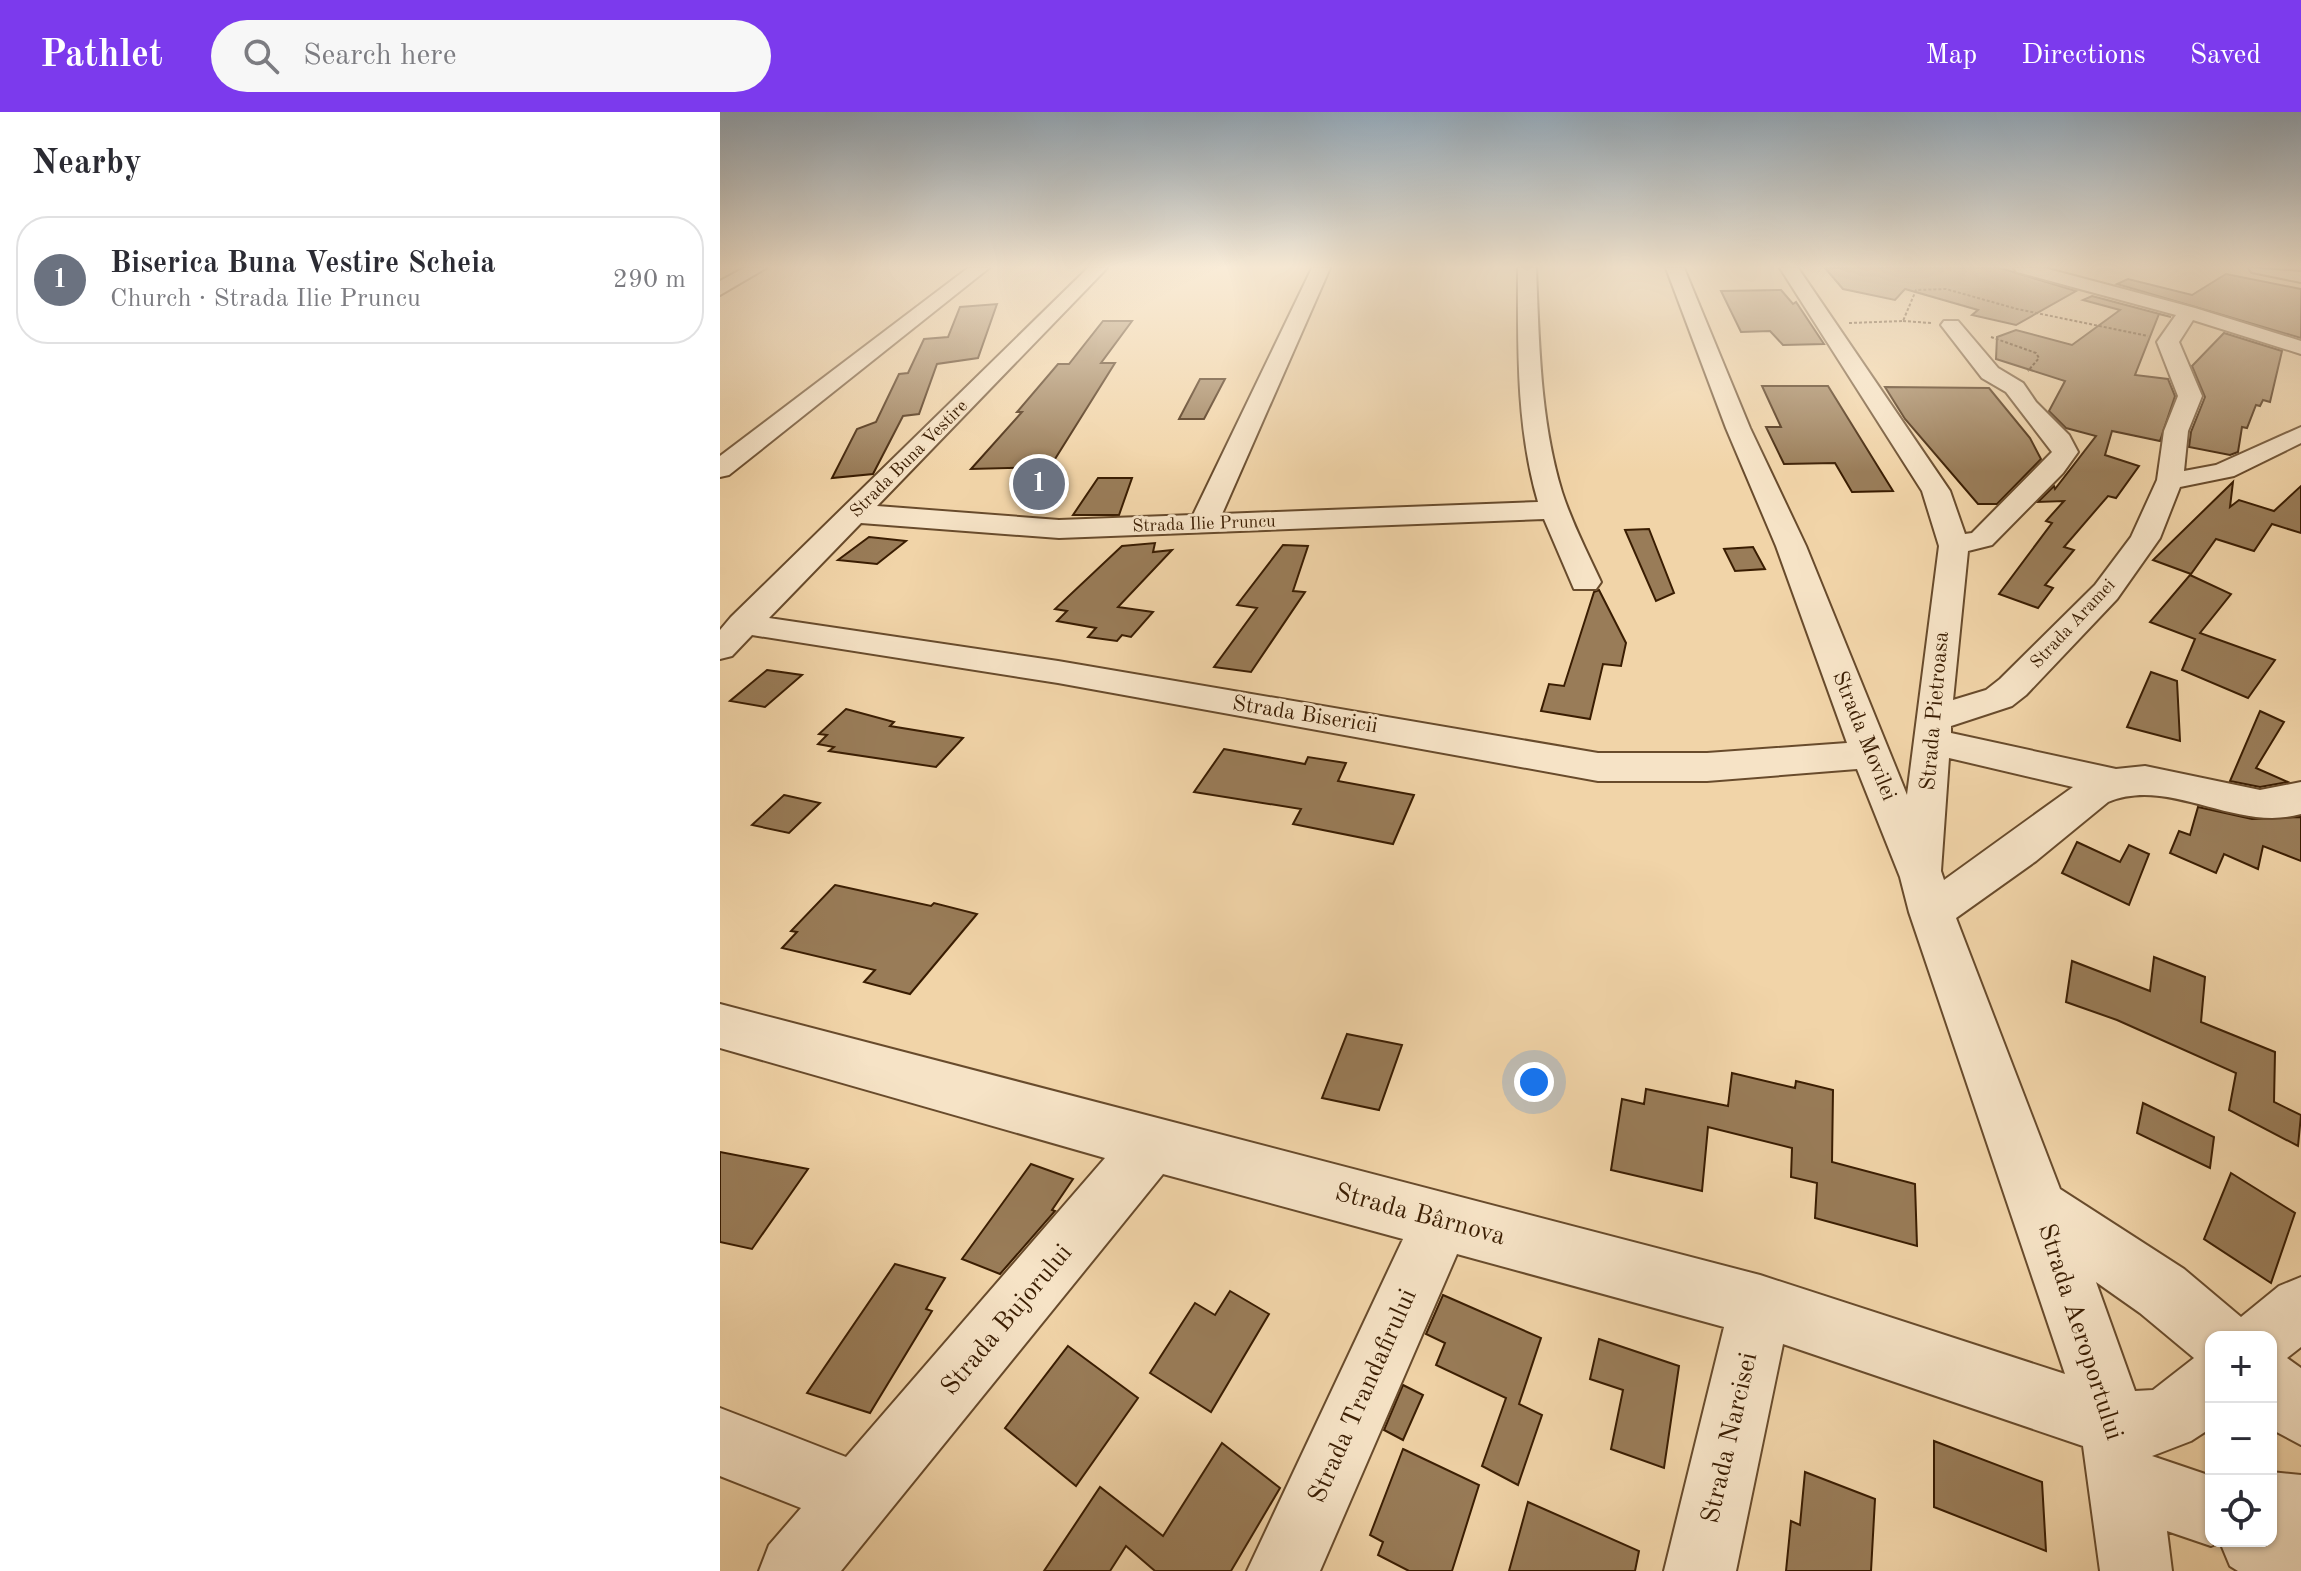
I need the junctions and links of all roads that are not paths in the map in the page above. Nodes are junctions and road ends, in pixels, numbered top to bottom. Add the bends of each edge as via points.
1 (892, 336) edge
2 (1030, 336) edge
3 (1290, 336) edge
4 (1531, 336) edge
5 (1702, 336) edge
6 (1833, 336) edge
7 (1960, 336) edge
8 (2172, 336) edge
9 (2264, 336) edge
10 (2301, 348) edge
11 (2301, 434) edge
12 (720, 469) edge
13 (2170, 480) junction
14 (1555, 510) junction
15 (853, 514) junction
16 (1203, 524) junction
17 (1954, 546) junction
18 (1585, 582) dead end
19 (731, 636) edge
20 (1932, 730) junction
21 (1870, 755) junction
22 (2116, 783) junction
23 (2301, 796) edge
24 (1926, 894) junction
25 (720, 1026) edge
26 (1154, 1143) junction
27 (2039, 1209) junction
28 (1442, 1221) junction
29 (1760, 1306) junction
30 (2301, 1308) edge
31 (2211, 1331) edge
32 (2272, 1331) edge
33 (2205, 1389) edge
34 (2277, 1390) edge
35 (2301, 1412) edge
36 (720, 1442) edge
37 (2120, 1453) junction
38 (860, 1497) junction
39 (2277, 1508) edge
40 (2205, 1509) edge
41 (2301, 1510) edge
42 (2266, 1547) edge
43 (2301, 1568) edge
44 (795, 1571) edge
45 (1283, 1571) edge
46 (1700, 1571) edge
47 (2136, 1571) edge

1 - 12 street
2 - 15 street, Strada Buna Vestire
3 - 16 street
4 - 14 street via 1534,402
5 - 21 street, Strada Movilei via 1791,546
6 - 17 street, Strada Pietroasa via 1936,491
7 - 17 street via 1990,373 2015,388 2065,452 1982,539
8 - 13 street, Strada Aramei via 2169,341 2190,396 2176,431
9 - 10 street
11 - 13 street via 2235,469
13 - 20 street, Strada Aramei via 2145,538 2106,592 2055,647 1999,698
14 - 16 street, Strada Ilie Pruncu
14 - 18 street
15 - 16 street, Strada Ilie Pruncu via 1050,529
15 - 19 street, Strada Buna Vestire
17 - 20 street, Strada Pietroasa
19 - 21 street, Strada Bisericii via 1058,672 1598,767 1707,767
20 - 22 street
20 - 24 street, Strada Pietroasa
21 - 24 street, Strada Movilei
22 - 23 street via 2145,780 2260,805
22 - 24 street via 2094,792 2021,850
24 - 27 street, Strada Movilei
25 - 26 street, Strada Bârnova
26 - 28 street, Strada Bârnova
26 - 38 street, Strada Bujorului
27 - 31 street, Strada Aeroportului via 2162,1291
27 - 37 street, Strada Aeroportului
28 - 29 street, Strada Bârnova
28 - 45 street, Strada Trandafirului
29 - 37 street, Strada Bârnova
29 - 46 street, Strada Narcisei
30 - 32 street
33 - 37 street via 2174,1418 2144,1427
34 - 35 street
36 - 38 street
37 - 40 street
37 - 47 street, Strada Aeroportului
38 - 44 street, Strada Bujorului
39 - 41 street
42 - 43 street

